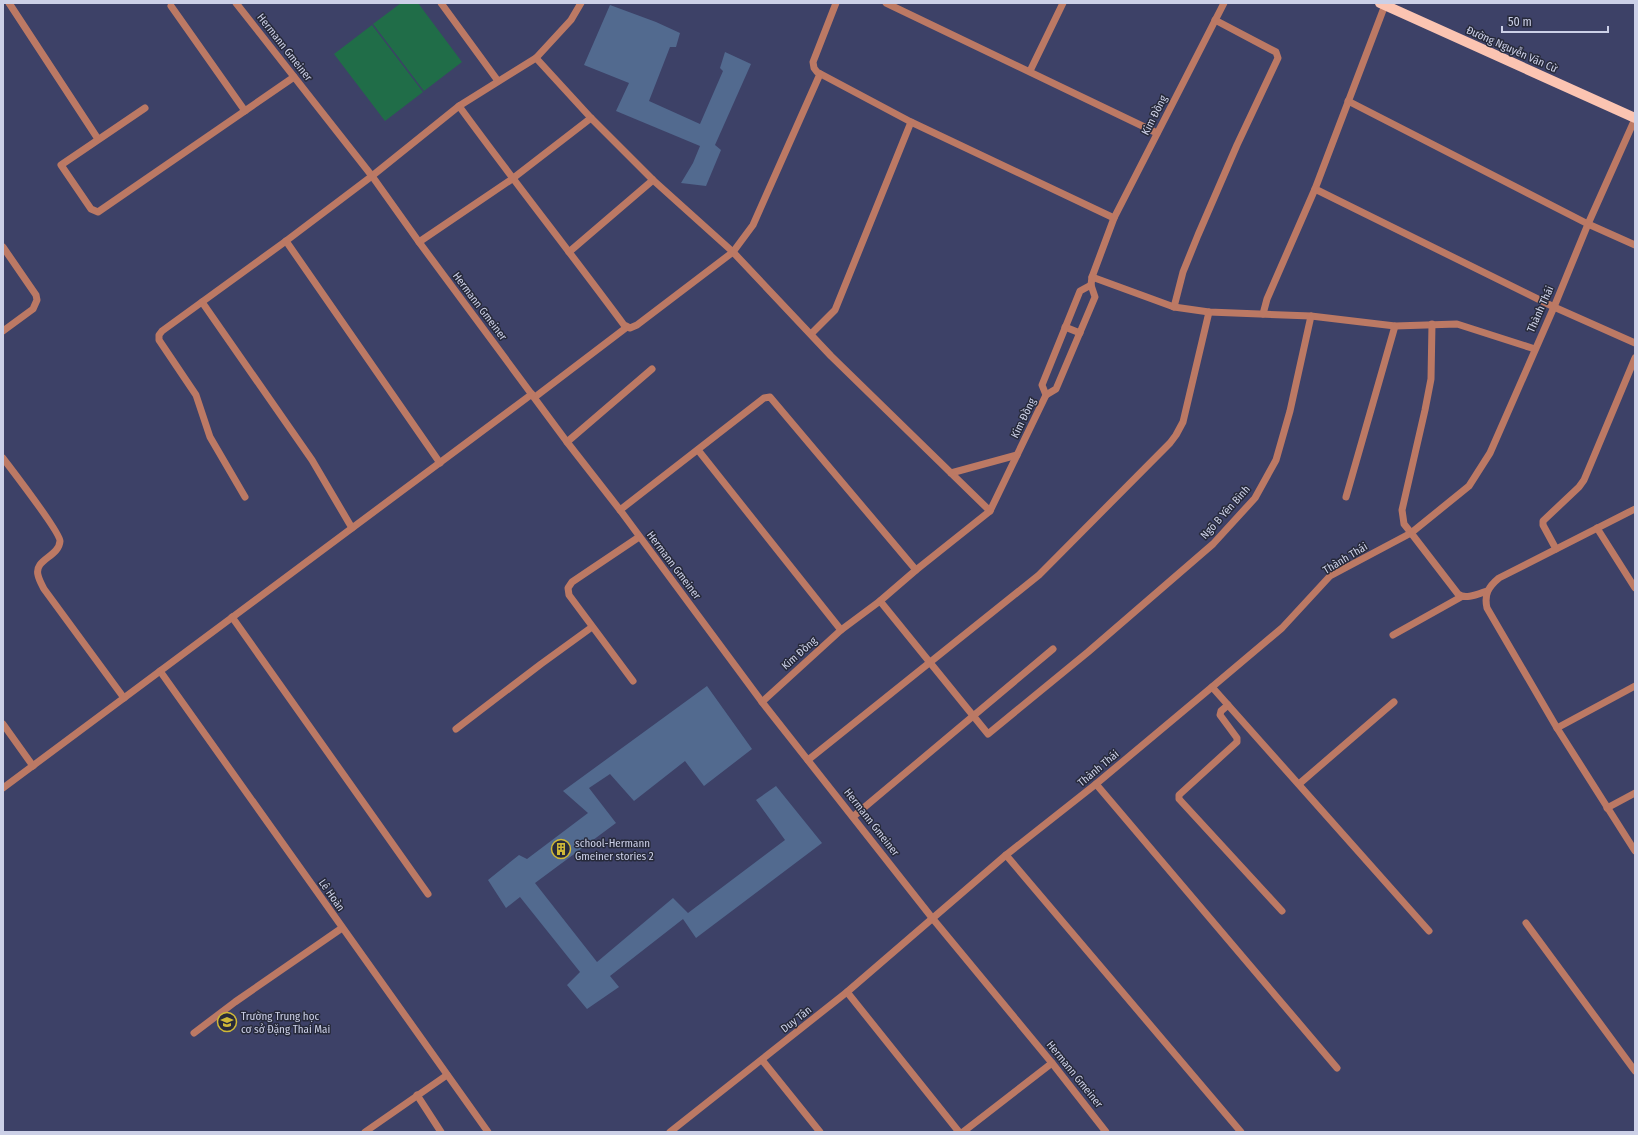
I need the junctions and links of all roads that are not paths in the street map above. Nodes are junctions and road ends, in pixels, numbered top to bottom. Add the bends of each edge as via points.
1 (9, 3) edge
2 (236, 3) edge
3 (441, 3) edge
4 (580, 3) edge
5 (836, 3) edge
6 (886, 3) edge
7 (1063, 3) edge
8 (1224, 3) edge
9 (1382, 4) edge
10 (171, 6) dead end
11 (1215, 20) junction
12 (536, 58) junction
13 (1030, 71) junction
14 (820, 74) junction
15 (294, 77) junction
16 (498, 81) junction
17 (1348, 101) junction
18 (459, 106) junction
19 (145, 108) dead end
20 (245, 111) junction
21 (592, 118) junction
22 (1635, 118) edge
23 (911, 122) junction
24 (1157, 133) junction
25 (98, 139) junction
26 (372, 176) junction
27 (512, 179) junction
28 (653, 180) junction
29 (1315, 189) junction
30 (1114, 218) junction
31 (1588, 224) junction
32 (286, 241) junction
33 (419, 242) junction
34 (1635, 245) edge
35 (3, 247) edge
36 (570, 252) junction
37 (733, 252) junction
38 (1092, 277) junction
39 (1090, 285) junction
40 (202, 302) junction
41 (1174, 307) junction
42 (1554, 307) junction
43 (1210, 312) junction
44 (1263, 314) junction
45 (1311, 316) junction
46 (1432, 324) junction
47 (1395, 326) junction
48 (627, 327) junction
49 (1065, 327) junction
50 (3, 331) edge
51 (1080, 333) junction
52 (811, 334) junction
53 (1635, 343) edge
54 (1534, 349) junction
55 (1635, 358) edge
56 (652, 369) dead end
57 (1046, 395) junction
58 (534, 396) junction
59 (567, 442) junction
60 (698, 450) junction
61 (1017, 455) junction
62 (3, 458) edge
63 (440, 463) junction
64 (951, 473) junction
65 (246, 497) dead end
66 (1346, 497) dead end
67 (1635, 509) edge
68 (620, 510) junction
69 (990, 511) junction
70 (352, 528) junction
71 (1597, 528) junction
72 (1411, 534) junction
73 (639, 537) junction
74 (1556, 549) junction
75 (916, 570) junction
76 (1635, 588) edge
77 (1487, 591) junction
78 (1461, 597) junction
79 (880, 602) junction
80 (232, 617) junction
81 (592, 627) junction
82 (841, 630) junction
83 (1393, 635) dead end
84 (1053, 649) dead end
85 (930, 663) junction
86 (160, 671) junction
87 (633, 681) dead end
88 (1635, 686) edge
89 (1212, 687) junction
90 (124, 698) junction
91 (762, 702) junction
92 (1394, 702) dead end
93 (1228, 704) junction
94 (974, 717) junction
95 (3, 724) edge
96 (1558, 728) junction
97 (456, 729) dead end
98 (808, 760) junction
99 (32, 766) junction
100 (1096, 784) junction
101 (1299, 784) junction
102 (3, 788) edge
103 (1635, 794) edge
104 (1607, 808) junction
105 (854, 816) junction
106 (1635, 851) edge
107 (1006, 855) junction
108 (428, 894) dead end
109 (1282, 911) dead end
110 (933, 919) junction
111 (1526, 923) dead end
112 (342, 928) junction
113 (1429, 931) dead end
114 (847, 992) junction
115 (194, 1033) dead end
116 (762, 1060) junction
117 (1052, 1063) junction
118 (1337, 1068) dead end
119 (1635, 1071) edge
120 (447, 1075) junction
121 (417, 1096) junction
122 (365, 1132) edge
123 (441, 1132) edge
124 (488, 1132) edge
125 (670, 1132) edge
126 (820, 1132) edge
127 (958, 1132) edge
128 (963, 1132) edge
129 (1106, 1132) edge
130 (1242, 1132) edge

1 - 25 street
2 - 15 street, Hermann Gmeiner
3 - 16 street
4 - 12 street via 571,20
5 - 14 street via 813,62 814,68
6 - 13 street
7 - 13 street
8 - 11 street, Kim Đồng
9 - 17 street
9 - 22 main road, Đường Nguyễn Văn Cừ
10 - 20 street
11 - 24 street, Kim Đồng
11 - 41 street via 1276,52 1278,58 1198,235 1183,272
12 - 16 street
12 - 21 street
13 - 24 street
14 - 23 street
14 - 37 street via 753,225
15 - 20 street
15 - 26 street, Hermann Gmeiner
16 - 18 street
17 - 29 street
17 - 31 street
18 - 26 street
18 - 27 street
19 - 25 street
20 - 25 street via 98,212 90,209 60,165
21 - 27 street
21 - 28 street
22 - 31 street, Thành Thái
23 - 30 street
23 - 52 street via 835,310
24 - 30 street, Kim Đồng
26 - 32 street
26 - 33 street, Hermann Gmeiner
27 - 33 street
27 - 36 street
28 - 36 street
28 - 37 street
29 - 42 street
29 - 44 street via 1267,299
30 - 38 street, Kim Đồng
31 - 34 street
31 - 42 street, Thành Thái
32 - 40 street
32 - 63 street
33 - 58 street, Hermann Gmeiner
35 - 50 street via 37,300 33,309
36 - 48 street
37 - 48 street via 637,325
37 - 52 street
38 - 39 street, Kim Đồng
38 - 41 street
39 - 49 street, Kim Đồng via 1080,291
39 - 51 street via 1095,297
40 - 65 street via 162,331 159,340 196,395 210,437
40 - 70 street via 312,460
41 - 43 street
42 - 53 street
42 - 54 street, Thành Thái
43 - 44 street
43 - 85 street via 1183,422 1170,444 1039,575
44 - 45 street
45 - 47 street
45 - 94 street, Ngõ B Yên Bình via 1290,411 1276,460 1255,498 1213,544 988,734
46 - 47 street
46 - 54 street via 1457,324
46 - 72 street via 1431,379 1402,510 1404,524
47 - 66 street
48 - 58 street
49 - 51 street
49 - 57 street, Kim Đồng via 1042,385
51 - 57 street via 1056,389
52 - 64 street
54 - 72 street, Thành Thái via 1490,453 1469,486
55 - 74 street via 1584,480 1543,521
56 - 59 street
57 - 61 street, Kim Đồng
58 - 59 street, Hermann Gmeiner
58 - 63 street
59 - 68 street, Hermann Gmeiner
60 - 68 street
60 - 75 street via 764,398 770,397
60 - 82 street
61 - 64 street
61 - 69 street, Kim Đồng
62 - 90 street via 59,538 58,549 38,569 38,576 44,589
63 - 70 street
64 - 69 street
67 - 71 street
68 - 73 street, Hermann Gmeiner
69 - 75 street, Kim Đồng
70 - 80 street
71 - 74 street
71 - 76 street
72 - 78 street
72 - 89 street, Thành Thái via 1330,576 1282,628
73 - 81 street via 569,585 569,595
73 - 91 street, Hermann Gmeiner
74 - 77 street via 1498,578
75 - 79 street, Kim Đồng
77 - 78 street
77 - 96 street via 1487,608
78 - 83 street
79 - 82 street, Kim Đồng
79 - 85 street
80 - 86 street
80 - 108 street
81 - 87 street
81 - 97 street
82 - 91 street, Kim Đồng
84 - 94 street
85 - 94 street
85 - 98 street
86 - 90 street
86 - 112 street, Lê Hoàn
88 - 96 street
89 - 93 street
89 - 100 street, Thành Thái
90 - 99 street
91 - 98 street, Hermann Gmeiner
92 - 101 street
93 - 101 street
93 - 109 street via 1220,715 1237,738 1237,742 1179,794 1179,798
94 - 105 street
95 - 99 street
96 - 104 street
98 - 105 street, Hermann Gmeiner
99 - 102 street
100 - 107 street, Thành Thái
100 - 118 street
101 - 113 street
103 - 104 street
104 - 106 street
105 - 110 street, Hermann Gmeiner
107 - 110 street, Thành Thái
107 - 130 street
110 - 114 street, Duy Tân
110 - 117 street, Hermann Gmeiner
111 - 119 street
112 - 115 street
112 - 120 street, Lê Hoàn
114 - 116 street, Duy Tân
114 - 127 street
116 - 125 street, Duy Tân
116 - 126 street
117 - 128 street
117 - 129 street, Hermann Gmeiner
120 - 121 street
120 - 124 street, Lê Hoàn
121 - 122 street
121 - 123 street

